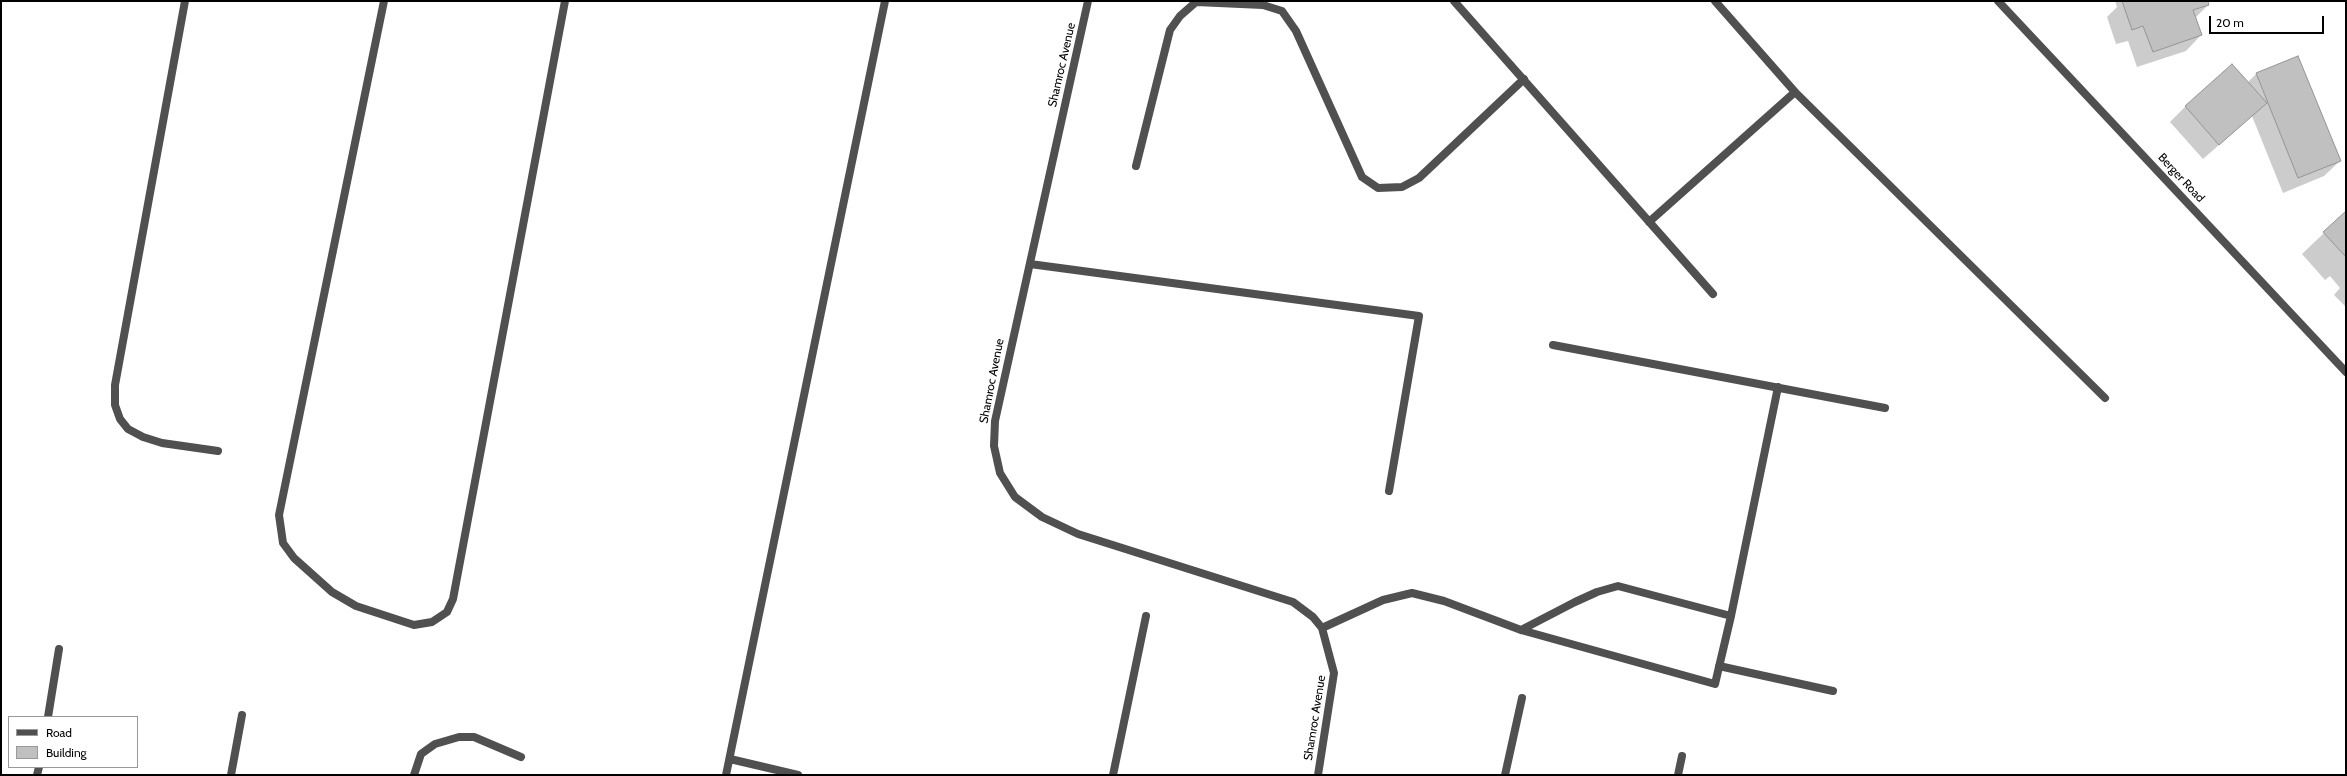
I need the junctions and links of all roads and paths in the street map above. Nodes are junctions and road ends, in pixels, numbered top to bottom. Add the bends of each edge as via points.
1 (185, 1) edge
2 (384, 1) edge
3 (565, 1) edge
4 (885, 1) edge
5 (1088, 1) edge
6 (1454, 1) edge
7 (1715, 1) edge
8 (1998, 1) edge
9 (1524, 79) junction
10 (1795, 92) junction
11 (1136, 166) dead end
12 (1649, 222) junction
13 (1030, 264) junction
14 (1713, 294) dead end
15 (1553, 345) dead end
16 (2346, 372) edge
17 (1778, 388) junction
18 (2105, 398) dead end
19 (1885, 408) dead end
20 (218, 451) dead end
21 (1389, 491) dead end
22 (1146, 616) dead end
23 (1731, 616) junction
24 (1322, 628) junction
25 (1521, 630) junction
26 (59, 650) dead end
27 (1719, 666) junction
28 (1833, 692) dead end
29 (1522, 698) dead end
30 (242, 715) dead end
31 (48, 716) edge
32 (1682, 756) dead end
33 (521, 757) dead end
34 (730, 759) junction
35 (231, 775) edge
36 (414, 775) edge
37 (726, 775) edge
38 (798, 775) edge
39 (1113, 775) edge
40 (1318, 775) edge
41 (1505, 775) edge
42 (1678, 775) edge

1 - 20 street via 115,385 115,405 120,419 128,429 143,437 162,443
2 - 3 street via 280,515 283,543 294,558 332,592 356,606 414,626 432,622 447,612 453,599
4 - 34 street
5 - 13 street, Shamroc Avenue
6 - 9 street
7 - 10 street
8 - 16 street, Berger Road
9 - 11 street via 1419,178 1402,187 1378,188 1362,177 1296,31 1282,11 1263,5 1196,2 1180,16 1170,30
9 - 12 street
10 - 12 street
10 - 18 street
12 - 14 street
13 - 21 street via 1419,316
13 - 24 street, Shamroc Avenue via 995,421 994,446 1000,473 1015,497 1042,517 1078,534 1293,602 1313,617
15 - 17 street
17 - 19 street
17 - 23 street
22 - 39 street
23 - 25 street via 1618,586 1589,595
23 - 27 street
24 - 25 street via 1383,600 1412,593 1444,601
24 - 40 street, Shamroc Avenue via 1334,673
25 - 27 street via 1715,684
26 - 31 street
27 - 28 street
29 - 41 street
30 - 35 street
32 - 42 street
33 - 36 street via 474,737 459,737 435,744 421,754
34 - 37 street
34 - 38 street

